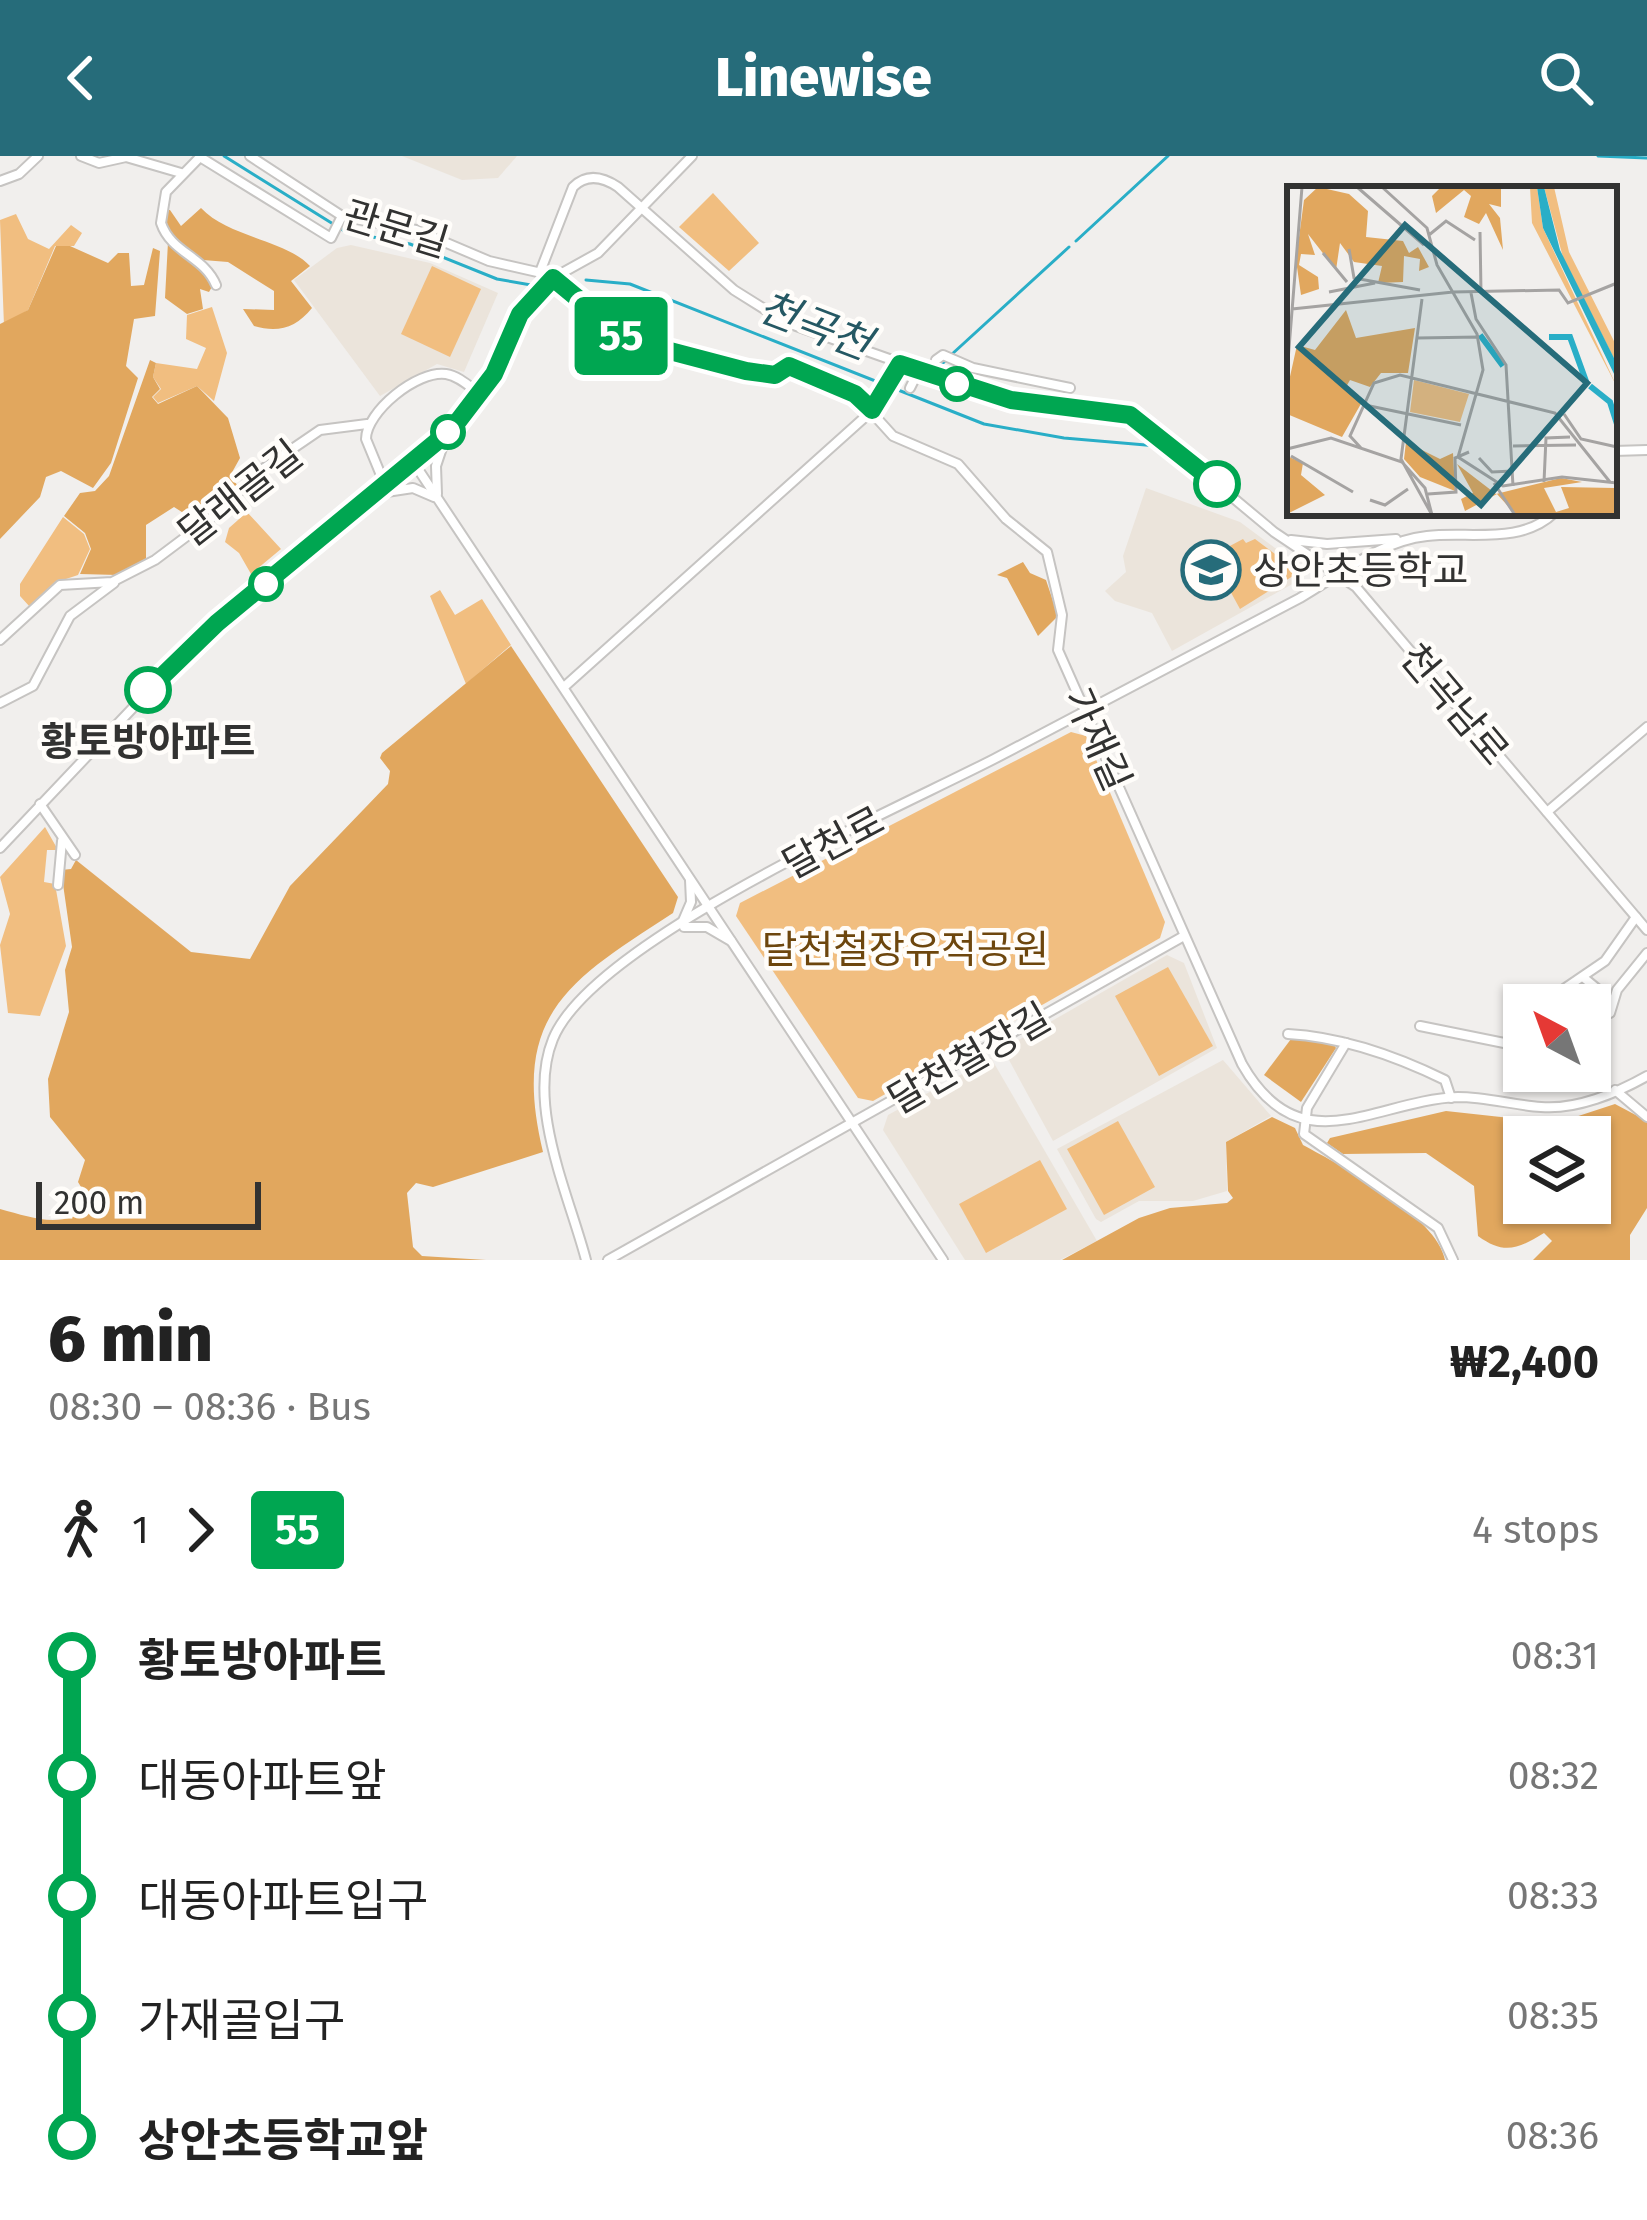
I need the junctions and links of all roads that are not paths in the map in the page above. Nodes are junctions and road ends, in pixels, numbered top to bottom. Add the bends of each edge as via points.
1 (38, 156) edge
2 (81, 156) edge
3 (201, 156) edge
4 (250, 156) edge
5 (687, 158) edge
6 (181, 173) junction
7 (0, 181) edge
8 (641, 208) junction
9 (341, 218) junction
10 (540, 272) junction
11 (553, 278) junction
12 (217, 285) dead end
13 (936, 360) dead end
14 (900, 364) junction
15 (1070, 388) dead end
16 (480, 394) junction
17 (872, 410) junction
18 (367, 424) junction
19 (452, 429) junction
20 (1647, 450) edge
21 (1617, 451) edge
22 (414, 463) junction
23 (386, 486) junction
24 (374, 496) junction
25 (439, 501) junction
26 (1548, 516) edge
27 (1282, 537) junction
28 (1409, 539) junction
29 (1340, 575) junction
30 (119, 579) junction
31 (0, 640) edge
32 (565, 687) junction
33 (0, 704) edge
34 (1086, 710) junction
35 (1647, 727) edge
36 (40, 804) junction
37 (1547, 812) junction
38 (62, 841) junction
39 (0, 848) edge
40 (75, 854) dead end
41 (686, 870) junction
42 (58, 885) dead end
43 (711, 907) junction
44 (1636, 917) junction
45 (677, 928) junction
46 (1647, 930) edge
47 (1184, 936) junction
48 (736, 946) junction
49 (1647, 953) edge
50 (1584, 978) junction
51 (1574, 984) edge
52 (1612, 1001) junction
53 (1611, 1007) edge
54 (1420, 1026) dead end
55 (1288, 1034) dead end
56 (1346, 1043) junction
57 (1503, 1043) edge
58 (1647, 1076) edge
59 (1615, 1090) junction
60 (1451, 1098) junction
61 (1647, 1117) edge
62 (1304, 1118) junction
63 (854, 1124) junction
64 (586, 1260) edge
65 (608, 1260) edge
66 (943, 1260) edge
67 (1453, 1260) edge

1 - 7 street
2 - 6 street via 99,164 126,157
3 - 6 street
3 - 9 street via 332,236
4 - 9 street, 관문길
5 - 8 street
6 - 12 street via 163,200 162,229 208,267
8 - 10 street via 608,181 580,181
8 - 11 street via 598,253
8 - 14 street via 765,311
9 - 10 street, 관문길 via 416,230
10 - 11 street, 관문길
11 - 16 street via 520,314
11 - 17 street, 가재길 via 628,340 746,371 775,375 789,366 855,394
13 - 15 street via 943,355
14 - 17 street
14 - 27 street, 천곡남로 via 1011,400 1121,412
16 - 18 street via 458,378 433,375
16 - 19 street
17 - 32 street
17 - 34 street, 가재길 via 893,436 964,468 1047,552 1062,615 1058,650
18 - 23 street via 367,445
18 - 30 street, 달래골길 via 326,428 289,449 223,509
19 - 22 street
19 - 25 street via 438,457
20 - 21 street
22 - 23 street
22 - 25 street, 달천철장길
23 - 24 street
24 - 25 street via 413,488
24 - 36 street via 199,638
25 - 32 street, 달천철장길
26 - 28 street via 1516,532
27 - 28 street via 1318,544
27 - 29 street, 천곡남로
28 - 29 street, 달천로
29 - 34 street, 달천로
29 - 37 street, 천곡남로
30 - 31 street, 달래골길 via 60,585
30 - 33 street, 달래골길 via 70,616 33,686
32 - 41 street, 달천철장길
34 - 43 street, 달천로
34 - 47 street, 가재길
35 - 37 street
36 - 38 street
36 - 39 street
37 - 44 street, 천곡남로
38 - 40 street
38 - 42 street
41 - 43 street, 달천철장길
41 - 45 street via 691,906
43 - 45 street, 달천로
43 - 48 street, 달천철장길
44 - 46 street, 천곡남로
44 - 50 street
45 - 48 street via 707,927
45 - 64 street, 달천로 via 586,994 551,1045 545,1100
47 - 62 street, 가재길 via 1246,1072 1271,1100
47 - 63 street, 달천철장길
48 - 63 street, 달천철장길
49 - 52 street
50 - 51 street
50 - 52 street
52 - 53 street
54 - 57 street
55 - 56 street
56 - 60 street via 1443,1078
56 - 62 street
58 - 59 street
59 - 60 street via 1548,1108
59 - 61 street
60 - 62 street via 1361,1121
62 - 67 street, 가재길 via 1306,1137 1438,1228
63 - 65 street
63 - 66 street

